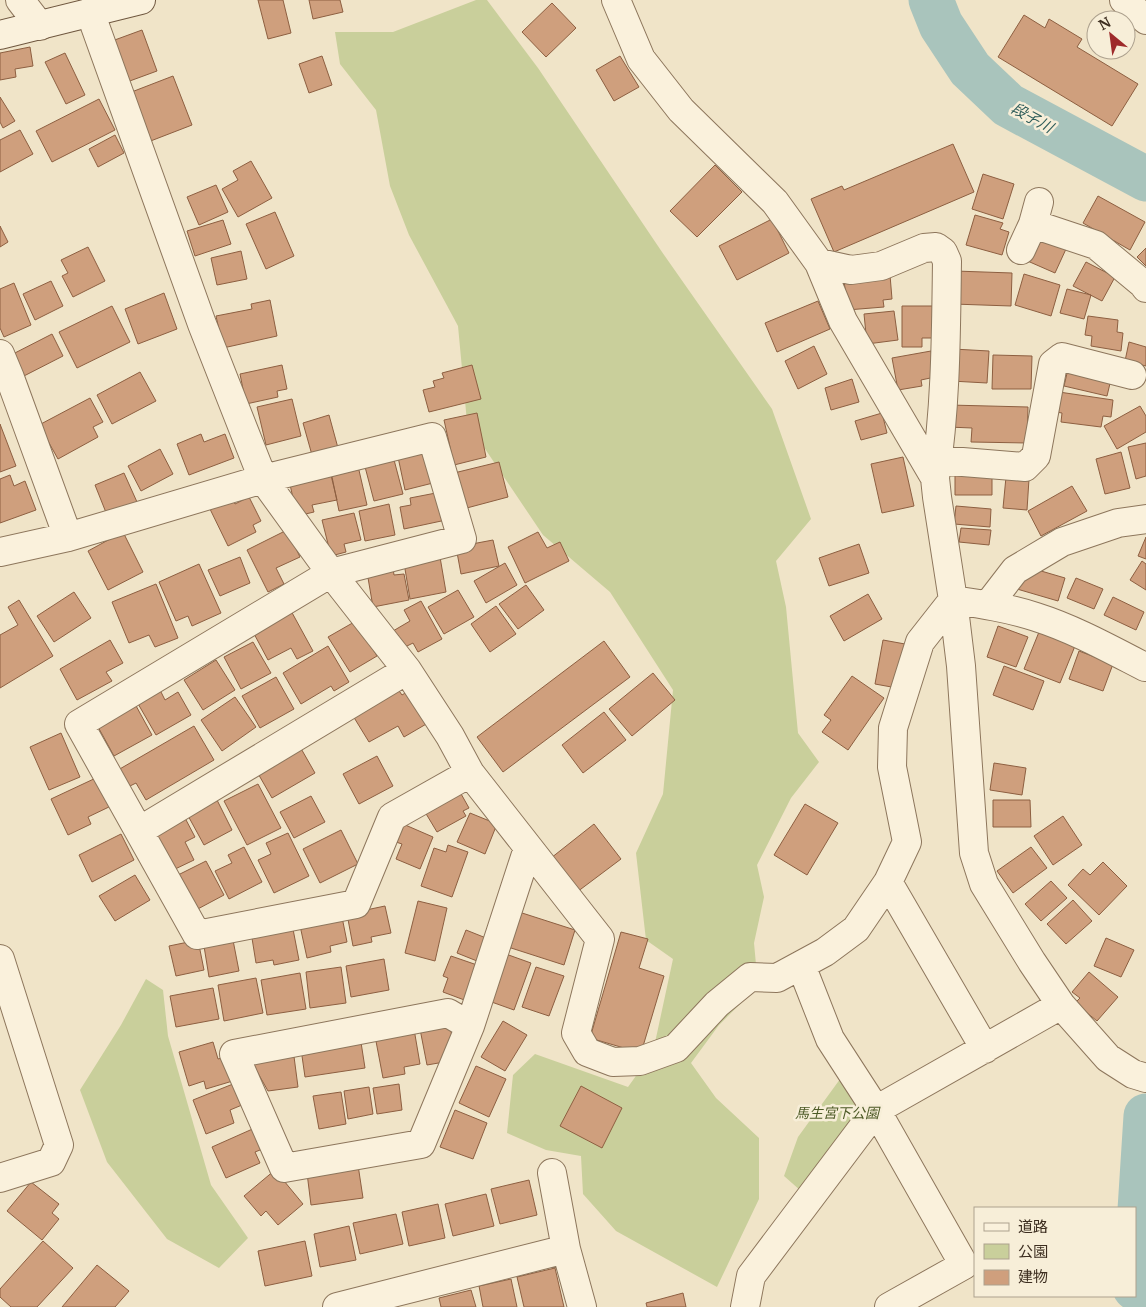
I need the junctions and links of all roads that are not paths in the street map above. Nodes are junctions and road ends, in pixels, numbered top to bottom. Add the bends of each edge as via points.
1 (20, 0) edge
2 (141, 0) edge
3 (616, 0) edge
4 (1124, 0) edge
5 (90, 12) junction
6 (1146, 20) edge
7 (40, 26) junction
8 (0, 35) edge
9 (1021, 250) dead end
10 (818, 263) junction
11 (1146, 288) edge
12 (0, 354) edge
13 (1132, 375) dead end
14 (937, 469) junction
15 (263, 479) junction
16 (1146, 519) edge
17 (68, 537) junction
18 (0, 552) edge
19 (331, 572) junction
20 (953, 600) junction
21 (988, 605) junction
22 (1145, 667) edge
23 (407, 670) junction
24 (470, 773) junction
25 (139, 831) junction
26 (528, 848) junction
27 (888, 882) junction
28 (0, 959) edge
29 (801, 965) junction
30 (1061, 1006) junction
31 (470, 1026) junction
32 (985, 1049) junction
33 (1140, 1076) edge
34 (876, 1110) junction
35 (552, 1173) dead end
36 (0, 1178) edge
37 (566, 1249) junction
38 (337, 1307) edge
39 (582, 1307) edge
40 (745, 1307) edge
41 (890, 1307) edge

1 - 7 street
2 - 5 street
3 - 10 street via 641,59 681,110 774,202
4 - 6 street
5 - 7 street
5 - 15 street via 202,324
7 - 8 street
9 - 11 street via 1036,213 1096,245
10 - 14 street via 843,321
10 - 14 street via 851,270 881,266 924,248 936,247 943,252 947,261 946,356
12 - 17 street
13 - 14 street via 1062,357 1053,364 1036,456 1025,467
14 - 20 street via 940,520
15 - 17 street
15 - 19 street
15 - 19 street via 432,437 462,538
16 - 21 street via 1118,523 1062,542 1015,570
17 - 18 street
19 - 23 street
19 - 25 street via 79,724
20 - 21 street
20 - 27 street via 920,642 893,728 892,767 907,842
20 - 30 street via 961,666 974,853 984,884
21 - 22 street via 1037,617 1089,638
23 - 24 street
23 - 25 street
24 - 25 street via 392,818 356,904 197,935
24 - 26 street
26 - 29 street via 600,939 576,1033 586,1052 614,1062 640,1062 676,1048 717,1004 750,977 777,978
26 - 31 street
27 - 29 street via 856,929
27 - 32 street
28 - 36 street via 59,1145 51,1162
29 - 34 street via 830,1039
30 - 32 street
30 - 33 street via 1108,1058
31 - 31 street via 448,1013 234,1054 284,1168 421,1144
32 - 34 street
34 - 40 street via 751,1276
34 - 41 street via 964,1265
35 - 37 street
37 - 38 street
37 - 39 street

